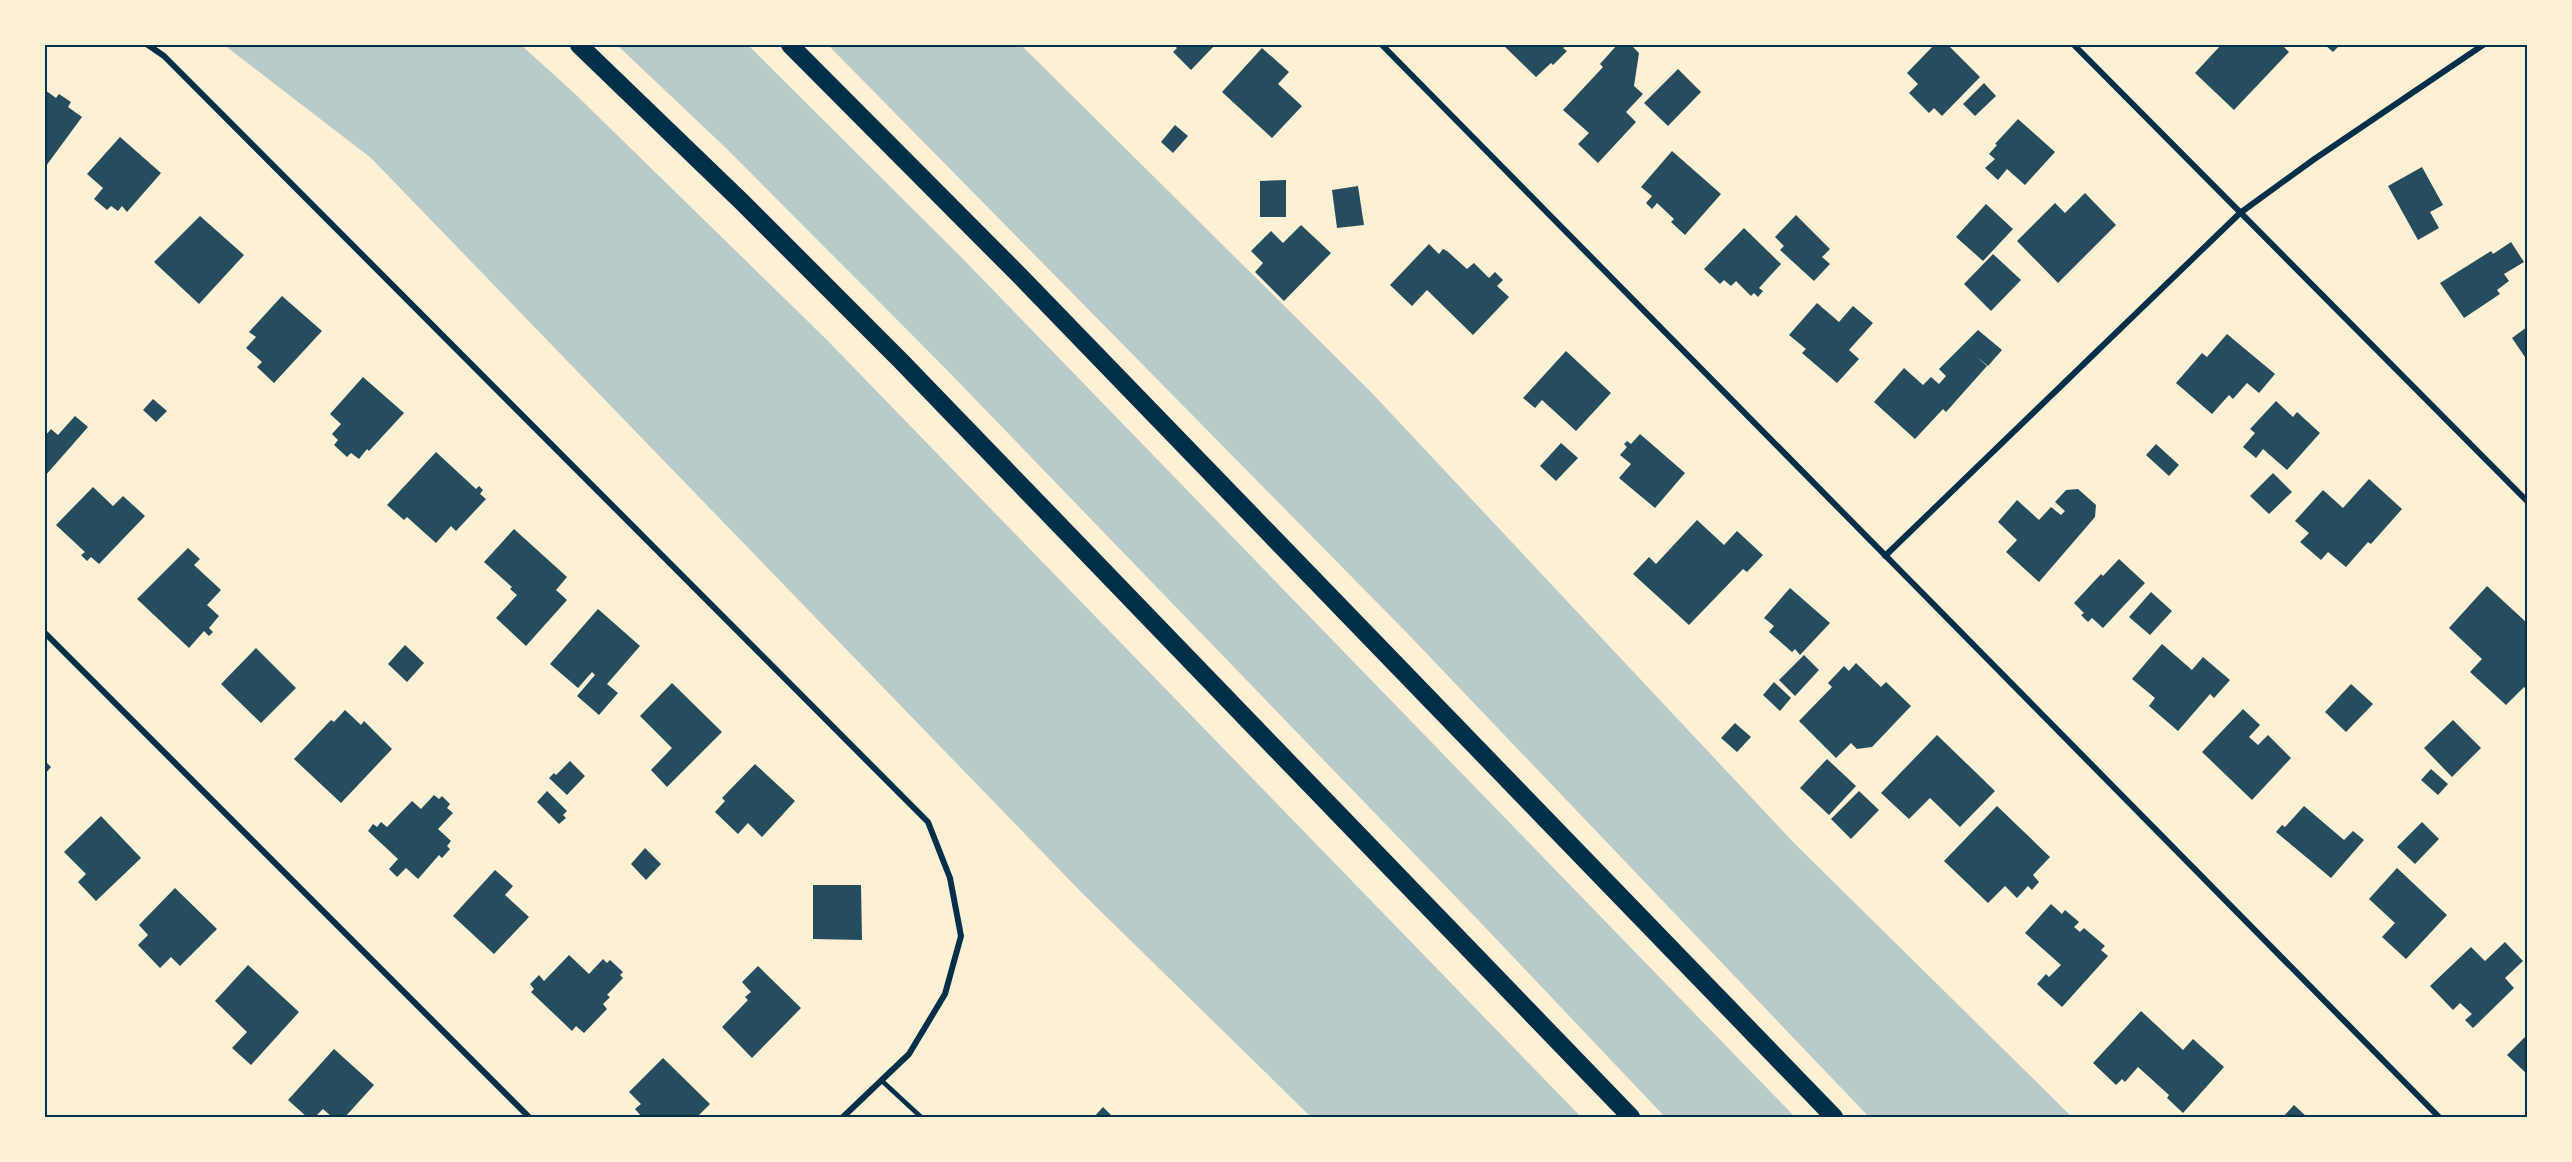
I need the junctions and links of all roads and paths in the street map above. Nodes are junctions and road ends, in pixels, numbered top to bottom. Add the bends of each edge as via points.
1 (148, 45) edge
2 (579, 45) edge
3 (790, 45) edge
4 (1382, 45) edge
5 (2074, 45) edge
6 (2483, 45) edge
7 (2241, 213) junction
8 (2527, 501) edge
9 (1885, 556) junction
10 (45, 633) edge
11 (880, 1080) junction
12 (529, 1117) edge
13 (843, 1117) edge
14 (921, 1117) edge
15 (1631, 1117) edge
16 (1834, 1117) edge
17 (2439, 1117) edge

1 - 11 street via 164,56 928,822 950,878 961,936 945,994 909,1054
2 - 15 highway via 917,378
3 - 16 highway via 1006,261
4 - 9 street
5 - 7 street
6 - 7 street
7 - 8 street
7 - 9 street
9 - 17 street
10 - 12 street
11 - 13 street
11 - 14 lane

